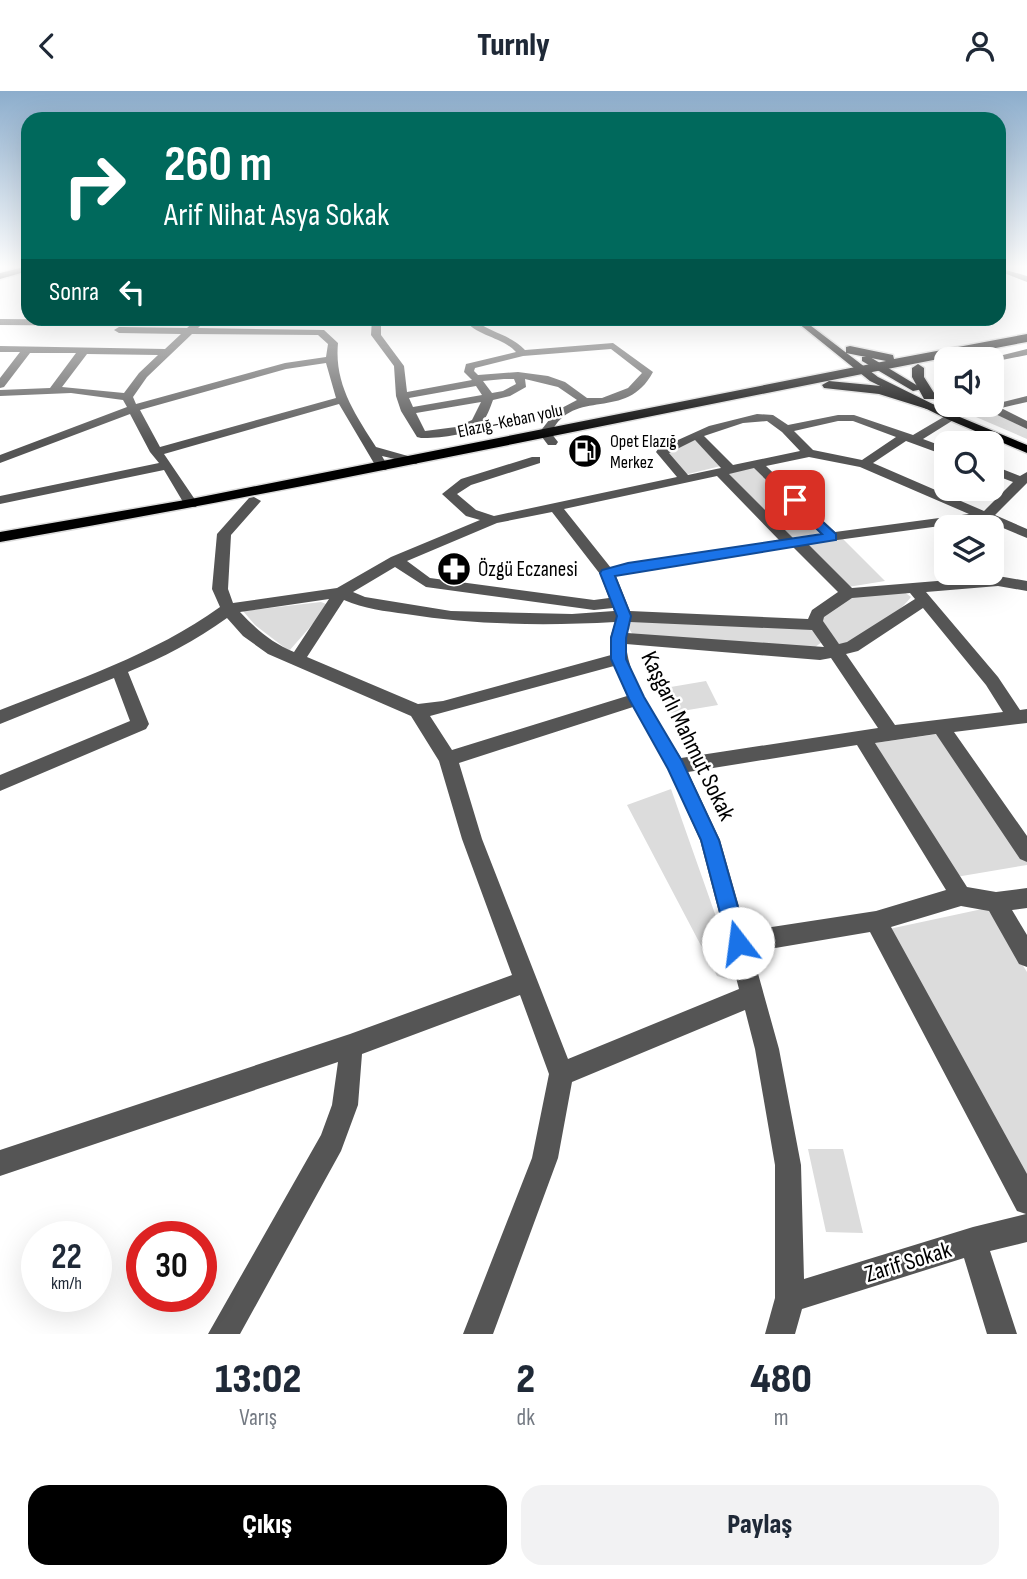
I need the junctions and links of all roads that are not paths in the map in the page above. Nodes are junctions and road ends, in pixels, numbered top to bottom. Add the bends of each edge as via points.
1 (70, 326) edge
2 (122, 326) edge
3 (195, 326) edge
4 (237, 326) edge
5 (309, 326) edge
6 (376, 326) edge
7 (477, 326) edge
8 (807, 326) edge
9 (817, 326) edge
10 (317, 330) junction
11 (65, 332) dead end
12 (1027, 338) edge
13 (57, 341) dead end
14 (0, 349) edge
15 (27, 350) junction
16 (48, 350) junction
17 (84, 350) junction
18 (850, 350) junction
19 (102, 351) junction
20 (1026, 351) edge
21 (167, 352) junction
22 (523, 353) junction
23 (1004, 354) edge
24 (1004, 356) edge
25 (329, 360) junction
26 (934, 363) edge
27 (915, 364) junction
28 (871, 371) junction
29 (518, 375) junction
30 (892, 375) junction
31 (475, 377) junction
32 (0, 385) edge
33 (829, 386) junction
34 (401, 389) junction
35 (54, 390) junction
36 (0, 393) edge
37 (127, 397) junction
38 (489, 397) junction
39 (1027, 398) edge
40 (342, 399) junction
41 (584, 401) junction
42 (928, 401) junction
43 (1004, 403) edge
44 (934, 404) edge
45 (136, 410) junction
46 (407, 411) junction
47 (1004, 414) edge
48 (954, 417) edge
49 (958, 417) edge
50 (959, 417) edge
51 (1027, 425) edge
52 (786, 429) junction
53 (697, 436) junction
54 (549, 438) junction
55 (911, 438) junction
56 (1027, 442) edge
57 (934, 447) edge
58 (1027, 449) edge
59 (373, 450) junction
60 (156, 452) junction
61 (809, 453) junction
62 (0, 459) edge
63 (416, 460) junction
64 (536, 460) dead end
65 (757, 464) junction
66 (864, 464) junction
67 (168, 465) junction
68 (382, 467) junction
69 (725, 471) junction
70 (1004, 473) edge
71 (685, 479) junction
72 (1025, 479) edge
73 (0, 500) edge
74 (254, 501) junction
75 (191, 504) junction
76 (555, 507) junction
77 (984, 515) edge
78 (987, 515) edge
79 (493, 520) junction
80 (1004, 524) edge
81 (934, 527) edge
82 (1027, 534) edge
83 (0, 537) edge
84 (832, 537) junction
85 (794, 542) junction
86 (0, 545) edge
87 (396, 560) junction
88 (607, 573) junction
89 (1004, 580) edge
90 (959, 585) edge
91 (1027, 586) edge
92 (341, 592) junction
93 (848, 593) junction
94 (919, 594) junction
95 (228, 609) junction
96 (622, 609) junction
97 (818, 625) junction
98 (619, 648) junction
99 (834, 650) junction
100 (296, 661) junction
101 (119, 669) junction
102 (637, 699) junction
103 (417, 711) junction
104 (0, 717) edge
105 (1021, 717) edge
106 (940, 726) junction
107 (891, 733) junction
108 (862, 738) junction
109 (448, 758) junction
110 (676, 766) junction
111 (0, 783) edge
112 (1027, 853) edge
113 (961, 896) junction
114 (1027, 898) edge
115 (996, 902) junction
116 (876, 921) junction
117 (738, 943) junction
118 (1027, 956) edge
119 (525, 982) junction
120 (751, 995) junction
121 (350, 1046) junction
122 (561, 1074) junction
123 (0, 1163) edge
124 (1027, 1201) edge
125 (1027, 1228) edge
126 (973, 1241) junction
127 (790, 1298) junction
128 (223, 1334) edge
129 (478, 1334) edge
130 (780, 1334) edge
131 (1002, 1334) edge

1 - 11 street
2 - 19 street
3 - 21 street
4 - 10 street
5 - 10 street
6 - 34 street via 376,335 399,366
7 - 22 street via 513,343
8 - 28 main road
9 - 18 main road
10 - 25 street via 333,342
12 - 27 highway, Elazığ-Keban yolu
13 - 16 street
14 - 15 street
15 - 16 street
15 - 32 street
16 - 17 street
17 - 19 street
17 - 35 street
18 - 27 highway
18 - 28 main road
19 - 21 street
20 - 23 highway
20 - 24 street
21 - 37 street
22 - 31 street via 470,366
22 - 41 street via 613,346 648,372 617,398
25 - 40 street
25 - 45 street via 268,370
26 - 27 highway, Elazığ-Keban yolu
27 - 28 highway, Elazığ-Keban yolu
27 - 30 highway, Elazığ-Keban yolu
27 - 42 highway
28 - 30 highway, Elazığ-Keban yolu
28 - 33 highway, Elazığ-Keban yolu
28 - 42 main road
28 - 54 highway, Elazığ-Keban yolu
29 - 31 street
29 - 38 street via 519,389
29 - 41 street via 565,386
30 - 42 main road
31 - 34 street
31 - 38 street
33 - 42 highway via 881,390
33 - 54 highway, Elazığ-Keban yolu
34 - 46 street
35 - 36 street
35 - 37 street
37 - 45 street
38 - 46 street
38 - 46 street via 475,424 432,434 419,432
39 - 43 street
40 - 59 street
40 - 60 street
41 - 54 street via 553,420
42 - 44 main road
45 - 60 street
45 - 62 street
47 - 51 street
48 - 55 street
49 - 58 main road
50 - 56 main road
52 - 53 street via 765,416
52 - 55 street via 854,418
52 - 61 street
53 - 69 street
53 - 71 street via 662,452
54 - 63 highway, Elazığ-Keban yolu
54 - 74 highway, Elazığ-Keban yolu
55 - 57 street
55 - 66 street
59 - 63 street
59 - 68 street
60 - 67 street
61 - 65 street
61 - 66 street
63 - 68 highway, Elazığ-Keban yolu
64 - 79 street via 466,482 449,494 471,513
65 - 69 street
65 - 84 street
66 - 77 street
67 - 73 street
67 - 75 street
68 - 75 highway, Elazığ-Keban yolu
69 - 71 street
69 - 85 street
70 - 72 street
71 - 76 street
72 - 78 street
74 - 86 highway, Elazığ-Keban yolu
74 - 95 street via 224,534 220,589
75 - 83 highway, Elazığ-Keban yolu
76 - 79 street
76 - 88 street
79 - 87 street
80 - 82 street
81 - 84 street
84 - 85 street
85 - 88 street
85 - 93 street
87 - 92 street
87 - 96 street via 426,582
88 - 96 street
89 - 91 street
90 - 94 street
92 - 95 street
92 - 96 street via 362,602 451,616 572,619
92 - 100 street
93 - 94 street
93 - 97 street via 817,614
94 - 99 street via 894,622 852,647
94 - 105 street
95 - 100 street via 248,632
95 - 101 street via 161,652
96 - 97 street
96 - 98 street, Kaşgarlı Mahmut Sokak
97 - 99 street
98 - 99 street via 820,654
98 - 102 street, Kaşgarlı Mahmut Sokak
98 - 103 street via 443,708
99 - 107 street
100 - 103 street
101 - 104 street
101 - 111 street via 139,723
102 - 109 street
102 - 110 street, Kaşgarlı Mahmut Sokak
103 - 109 street
105 - 106 street
106 - 107 street
106 - 112 street
107 - 108 street
108 - 110 street
108 - 113 street
109 - 119 street via 472,839
110 - 117 street, Kaşgarlı Mahmut Sokak via 710,840
113 - 115 street
113 - 116 street
114 - 115 street
115 - 118 street
116 - 117 street
116 - 124 street
117 - 120 street, Kaşgarlı Mahmut Sokak
119 - 121 street
119 - 122 street
120 - 122 street
120 - 127 street, Kaşgarlı Mahmut Sokak via 767,1049 788,1165
121 - 123 street
121 - 128 street via 345,1105 332,1142
122 - 129 street via 545,1159
125 - 126 street, Zarif Sokak
126 - 127 street, Zarif Sokak
126 - 131 street
127 - 130 street, Kaşgarlı Mahmut Sokak

